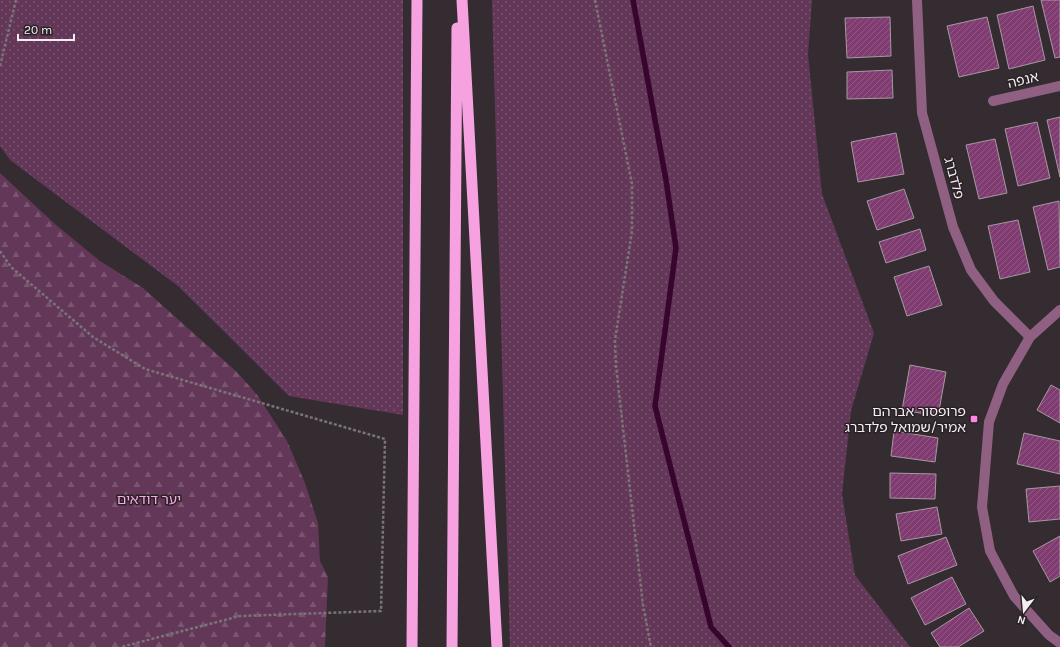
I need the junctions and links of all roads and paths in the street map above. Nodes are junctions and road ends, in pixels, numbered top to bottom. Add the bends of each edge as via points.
1 (16, 0) edge
2 (417, 0) edge
3 (457, 0) edge
4 (462, 0) edge
5 (595, 0) edge
6 (917, 0) edge
7 (0, 66) edge
8 (1060, 86) edge
9 (993, 101) dead end
10 (0, 251) edge
11 (1060, 310) edge
12 (1030, 337) junction
13 (1060, 643) edge
14 (121, 647) edge
15 (412, 647) edge
16 (452, 647) edge
17 (497, 647) edge
18 (651, 647) edge

1 - 7 path
2 - 15 highway
3 - 16 highway
4 - 17 highway
5 - 18 path via 632,184 632,231 616,340 616,366 643,605
6 - 12 street, פלדברג via 922,113 953,227 970,270 994,301
8 - 9 street, אנפה
10 - 14 path via 11,267 93,337 145,369 384,439 381,611 240,616
11 - 12 street
12 - 13 street via 1003,384 989,422 982,506 990,551 1014,596 1049,635

